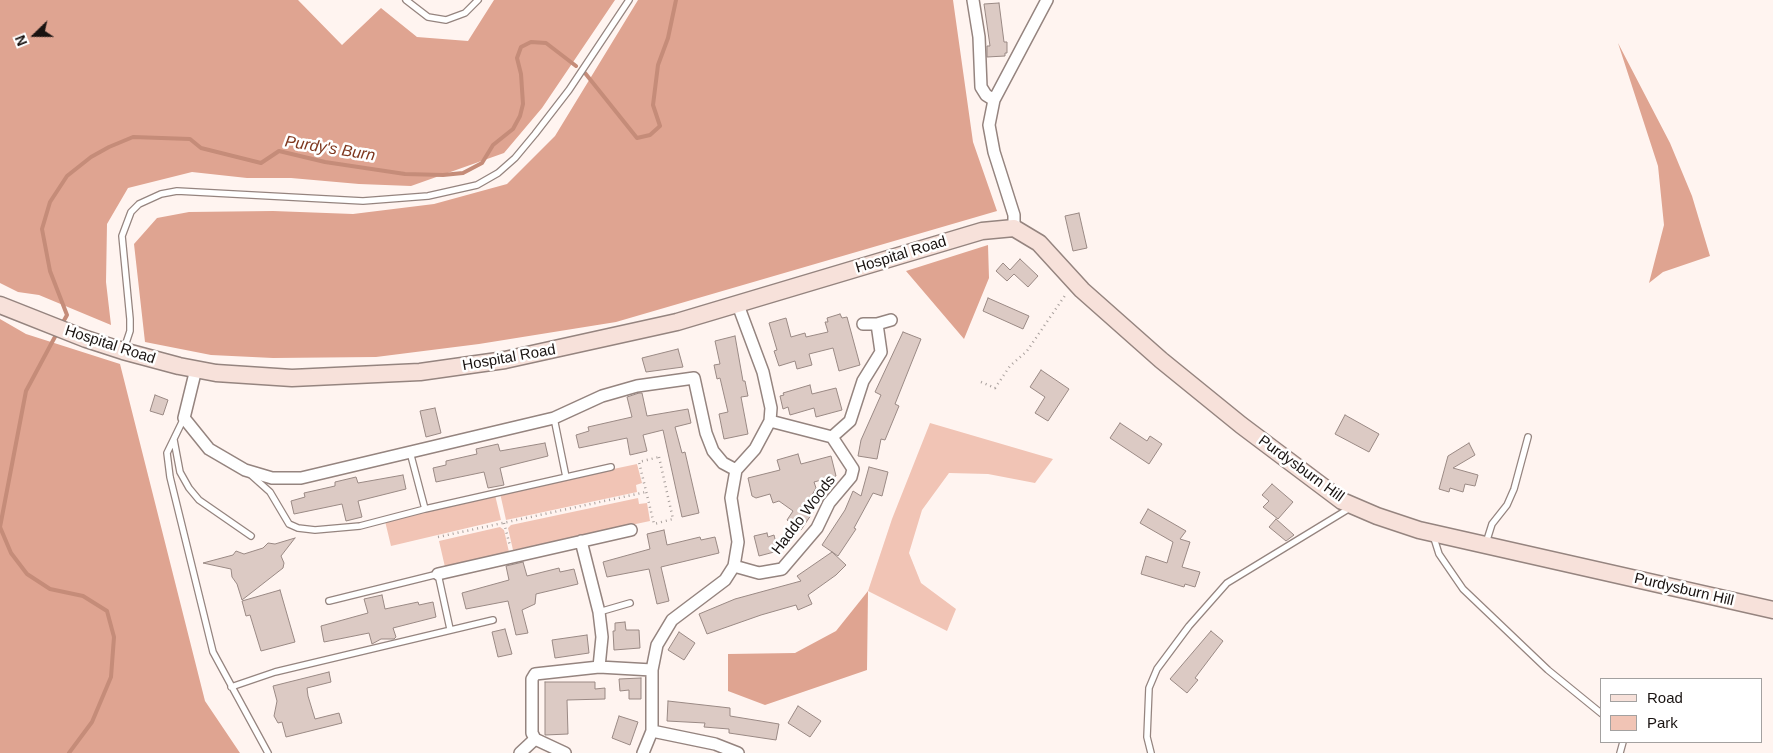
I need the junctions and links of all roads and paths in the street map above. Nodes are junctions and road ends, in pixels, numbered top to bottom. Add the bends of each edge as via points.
1 (406, 0) edge
2 (478, 0) edge
3 (629, 0) edge
4 (973, 0) edge
5 (1046, 0) edge
6 (994, 100) junction
7 (1014, 228) junction
8 (1075, 283) junction
9 (0, 305) edge
10 (738, 305) junction
11 (891, 320) dead end
12 (863, 324) dead end
13 (877, 324) junction
14 (123, 351) junction
15 (196, 369) junction
16 (982, 382) dead end
17 (184, 418) junction
18 (554, 418) junction
19 (770, 420) junction
20 (832, 436) junction
21 (174, 438) junction
22 (1528, 438) dead end
23 (410, 452) junction
24 (611, 467) dead end
25 (245, 470) junction
26 (736, 470) junction
27 (566, 477) junction
28 (646, 492) junction
29 (1354, 506) junction
30 (425, 509) junction
31 (504, 523) junction
32 (631, 530) dead end
33 (1432, 533) junction
34 (251, 536) dead end
35 (438, 537) dead end
36 (581, 541) junction
37 (1485, 546) junction
38 (513, 557) junction
39 (734, 566) junction
40 (438, 574) junction
41 (328, 601) dead end
42 (630, 603) dead end
43 (1773, 610) edge
44 (599, 612) junction
45 (493, 620) dead end
46 (450, 629) junction
47 (598, 667) junction
48 (652, 670) junction
49 (232, 687) junction
50 (1600, 712) edge
51 (652, 731) junction
52 (535, 739) junction
53 (268, 753) edge
54 (520, 753) edge
55 (565, 753) edge
56 (643, 753) edge
57 (738, 753) edge
58 (1151, 753) edge

1 - 2 lane via 428,17 446,20 464,13
3 - 14 lane via 558,106 498,173 477,185 428,196 363,201 176,191 139,204 131,212 122,236 130,319 130,331
4 - 6 street via 979,37 981,86 986,96
5 - 6 street
6 - 7 street via 989,125 1014,215
7 - 8 main road, Purdysburn Hill via 1039,243
7 - 10 main road, Hospital Road via 982,231
8 - 16 path via 1054,308 1027,351 1010,366 995,388
8 - 29 main road, Purdysburn Hill via 1234,420 1327,490
9 - 14 main road, Hospital Road
10 - 15 main road, Hospital Road via 588,344 420,372 292,378 254,377
10 - 19 street via 764,372
11 - 13 street
12 - 13 street
13 - 20 street via 881,352 863,382 850,421
14 - 15 main road, Hospital Road
15 - 17 street
17 - 21 lane
17 - 25 street via 209,449
18 - 23 street
18 - 26 street via 615,392 694,378 713,451 723,463
18 - 27 lane
19 - 20 street
19 - 26 street via 755,449
20 - 39 street, Haddo Woods via 853,469 846,484 828,503 817,528 782,569 759,573
21 - 34 lane via 180,472 189,488 199,500
21 - 49 lane via 167,453 170,477 213,652
22 - 37 lane via 1514,489 1507,505 1492,524
23 - 25 street via 301,478 272,478
23 - 30 lane
24 - 27 lane
25 - 30 lane via 270,492 289,524 298,528 316,530 360,526
26 - 39 street via 731,498 738,542
27 - 30 lane
28 - 28 path via 639,462 659,457 673,519 654,524
28 - 31 path
29 - 33 main road, Purdysburn Hill
29 - 58 lane via 1227,583 1189,626 1157,669 1148,688 1147,737
31 - 35 path
31 - 38 path
32 - 36 street
33 - 37 main road, Purdysburn Hill
33 - 50 lane via 1439,554 1463,589 1548,670
36 - 38 street
36 - 44 street
37 - 43 main road, Purdysburn Hill
38 - 40 street
39 - 48 street via 725,580 672,620 657,644
40 - 41 lane
40 - 46 lane
42 - 44 lane
44 - 47 street via 602,637
45 - 46 lane
46 - 49 lane via 276,672
47 - 48 street
47 - 52 street via 535,674 532,679 532,733
48 - 51 street
49 - 53 lane
51 - 56 street
51 - 57 street via 715,744
52 - 54 street
52 - 55 street

